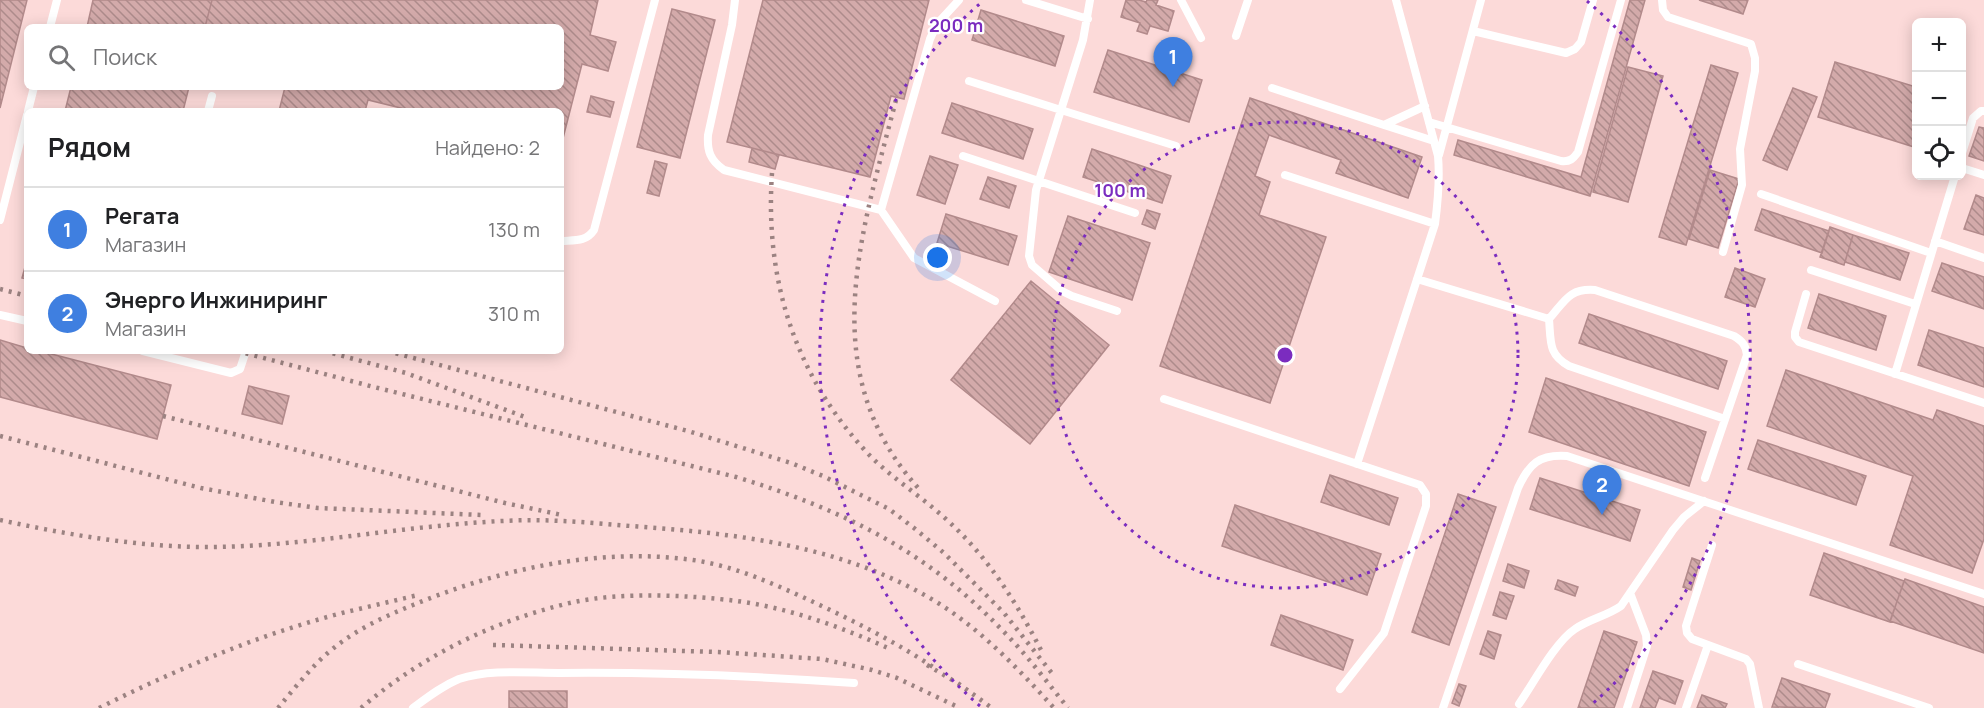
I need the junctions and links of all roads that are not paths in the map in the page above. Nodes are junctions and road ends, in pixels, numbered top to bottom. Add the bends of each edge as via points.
1 (57, 0) edge
2 (655, 0) edge
3 (735, 0) edge
4 (959, 0) edge
5 (1026, 0) edge
6 (1090, 0) edge
7 (1181, 0) edge
8 (1248, 0) edge
9 (1395, 0) edge
10 (1481, 0) edge
11 (1593, 0) edge
12 (1621, 0) edge
13 (1662, 0) edge
14 (1088, 19) junction
15 (51, 24) edge
16 (1473, 31) junction
17 (1236, 36) dead end
18 (1201, 38) dead end
19 (969, 81) dead end
20 (1272, 88) dead end
21 (33, 90) edge
22 (212, 96) dead end
23 (1425, 106) junction
24 (29, 108) edge
25 (209, 108) edge
26 (1061, 110) junction
27 (1984, 111) edge
28 (1429, 122) junction
29 (1384, 125) junction
30 (1446, 127) junction
31 (24, 128) edge
32 (1966, 140) edge
33 (1434, 141) junction
34 (1176, 146) dead end
35 (963, 156) dead end
36 (1438, 156) junction
37 (1966, 169) edge
38 (1285, 175) dead end
39 (1984, 175) edge
40 (1954, 180) edge
41 (1038, 181) junction
42 (1761, 195) dead end
43 (881, 210) junction
44 (1135, 213) dead end
45 (0, 220) edge
46 (1434, 224) junction
47 (564, 241) edge
48 (1935, 241) junction
49 (1723, 252) dead end
50 (1931, 253) junction
51 (1984, 258) edge
52 (1811, 270) dead end
53 (1417, 279) junction
54 (1806, 294) dead end
55 (995, 302) dead end
56 (1916, 304) junction
57 (1117, 310) dead end
58 (0, 315) edge
59 (24, 320) edge
60 (1549, 320) junction
61 (155, 354) edge
62 (245, 354) edge
63 (1894, 374) junction
64 (1164, 399) dead end
65 (1984, 403) edge
66 (1725, 419) junction
67 (1357, 464) junction
68 (1705, 478) dead end
69 (1704, 501) junction
70 (1712, 545) dead end
71 (1630, 592) junction
72 (1984, 594) edge
73 (1708, 645) junction
74 (1798, 664) dead end
75 (854, 683) dead end
76 (1340, 689) dead end
77 (1519, 704) dead end
78 (413, 708) edge
79 (1443, 708) edge
80 (1627, 708) edge
81 (1686, 708) edge
82 (1759, 708) edge
83 (1929, 708) edge

1 - 15 lane
2 - 47 lane via 594,230 584,240
3 - 43 lane via 708,135 709,155 724,170
4 - 43 lane via 937,24 930,39
5 - 14 lane
6 - 14 lane
7 - 18 lane
8 - 17 lane
9 - 23 lane
10 - 16 lane
11 - 16 lane via 1581,42 1566,53
12 - 30 lane via 1574,159 1561,161
13 - 49 lane via 1662,10 1668,17 1751,44 1755,58 1740,149 1742,185
14 - 26 lane
16 - 30 lane
19 - 26 lane
20 - 29 lane
21 - 24 lane
22 - 25 lane
23 - 28 lane
23 - 29 lane
26 - 34 lane
26 - 41 lane
27 - 32 lane via 1973,118
28 - 30 lane
28 - 33 lane
29 - 33 lane
30 - 36 lane
31 - 45 lane
33 - 36 lane
35 - 41 lane
36 - 46 lane via 1440,177
37 - 39 lane
38 - 46 lane
40 - 48 lane
41 - 44 lane
41 - 57 lane via 1029,245 1032,266 1062,291
42 - 50 lane
43 - 55 lane via 914,258
46 - 53 lane
48 - 50 lane
48 - 51 lane
50 - 56 lane
52 - 56 lane
53 - 60 lane
53 - 67 lane
54 - 63 lane via 1795,332 1799,342
56 - 63 lane
58 - 59 lane
60 - 66 lane via 1552,351 1569,366
60 - 66 lane via 1570,295 1582,289 1596,290 1734,336 1747,348 1747,355
61 - 62 lane via 231,373 240,369
63 - 65 lane
64 - 67 lane
66 - 68 lane
67 - 76 lane via 1420,485 1426,494 1426,506 1384,633
69 - 71 lane via 1673,530
69 - 72 lane
69 - 79 lane via 1567,456 1545,457 1534,463 1518,488
70 - 73 lane via 1686,626 1692,639
71 - 77 lane via 1621,606 1581,625 1561,642
71 - 80 lane via 1647,646
73 - 81 lane
73 - 82 lane via 1741,656 1750,664
74 - 83 lane
75 - 78 lane via 630,672 488,674 453,682

